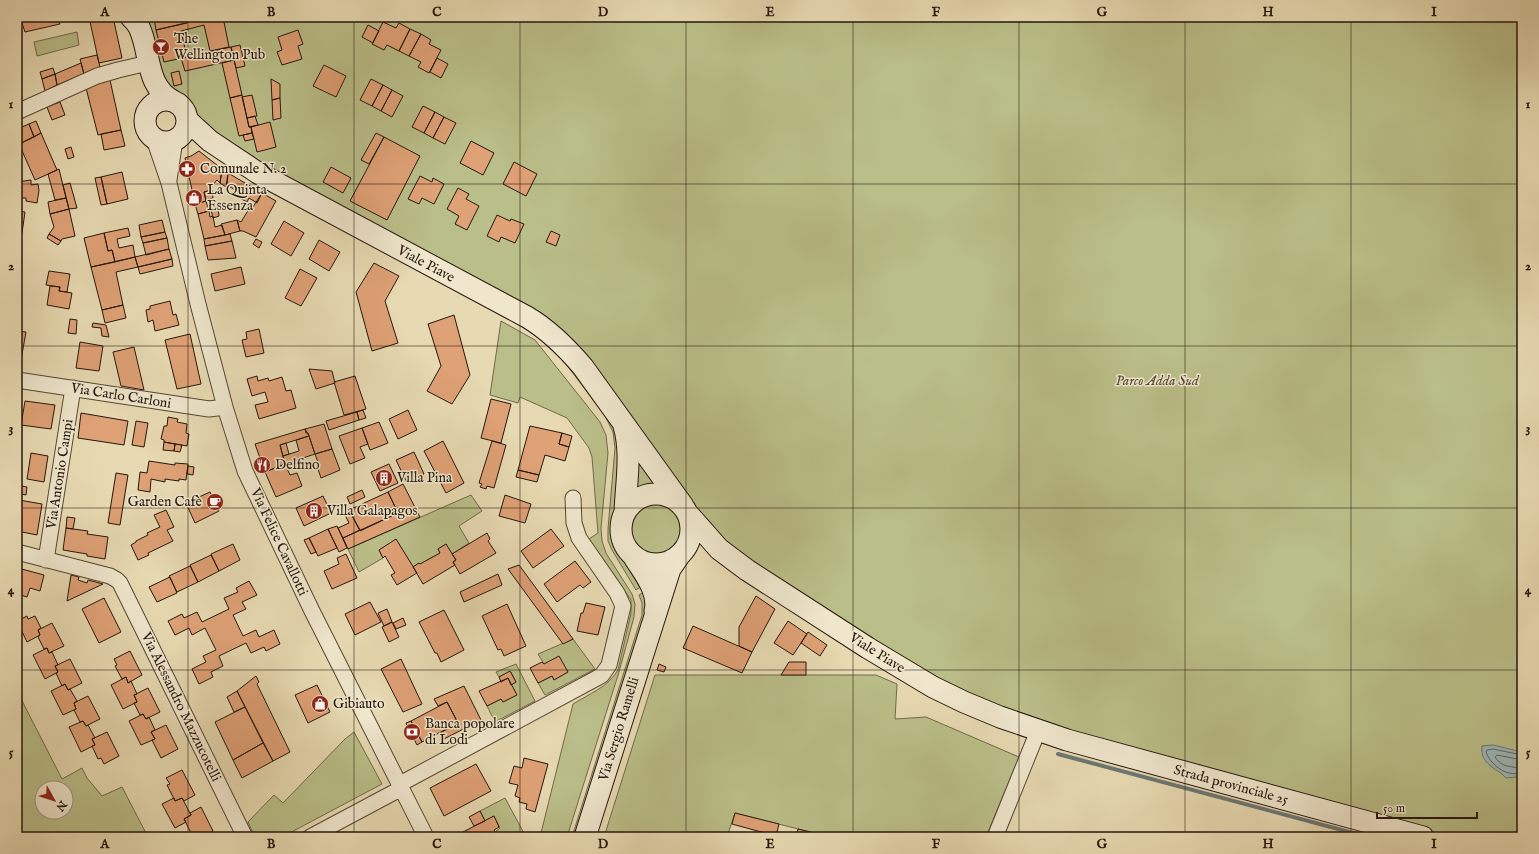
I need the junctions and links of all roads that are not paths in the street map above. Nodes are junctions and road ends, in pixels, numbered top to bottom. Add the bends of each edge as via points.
1 (131, 17) edge
2 (144, 64) junction
3 (173, 101) junction
4 (148, 111) junction
5 (17, 112) edge
6 (182, 131) junction
7 (154, 139) junction
8 (169, 183) junction
9 (17, 380) edge
10 (73, 388) junction
11 (225, 407) junction
12 (618, 415) junction
13 (573, 498) dead end
14 (686, 510) junction
15 (625, 512) junction
16 (17, 552) edge
17 (681, 554) junction
18 (726, 554) junction
19 (634, 557) junction
20 (46, 560) junction
21 (653, 621) junction
22 (1038, 731) junction
23 (401, 786) junction
24 (245, 837) edge
25 (310, 837) edge
26 (426, 837) edge
27 (585, 837) edge
28 (995, 837) edge
29 (1423, 837) edge

1 - 2 street via 139,27
2 - 3 street via 159,90
2 - 4 street
2 - 5 street via 97,76
3 - 4 street via 158,102
3 - 6 street via 183,109
4 - 7 street via 145,125
6 - 7 street via 165,142
6 - 8 street, Via Felice Cavallotti
6 - 12 street, Viale Piave via 210,141 276,183 538,324 572,354
7 - 8 street, Via Felice Cavallotti
8 - 11 street, Via Felice Cavallotti via 196,300
9 - 10 street, Via Carlo Carloni
10 - 11 street, Via Carlo Carloni via 209,409
10 - 20 street, Via Antonio Campi
11 - 23 street, Via Felice Cavallotti via 242,463 264,511
12 - 14 street, Viale Piave
12 - 15 street, Viale Piave via 628,442
13 - 23 street via 574,523 579,538 617,593 622,606 609,665 597,678
14 - 15 street, Viale Piave via 674,499 652,494 632,503
14 - 17 street, Viale Piave via 692,534 689,544
14 - 18 street, Viale Piave via 704,533
15 - 19 street, Viale Piave via 621,536 626,548
16 - 20 street
17 - 18 street, Viale Piave via 690,549 705,548
17 - 19 street, Viale Piave via 669,563 657,565 644,563
17 - 21 street, Via Sergio Ramelli via 670,568
18 - 22 street, Viale Piave via 868,648 933,687
19 - 21 street, Via Sergio Ramelli via 655,595
20 - 24 street, Via Alessandro Mazzucotelli via 115,578 122,586
21 - 27 street, Via Sergio Ramelli
22 - 28 street
22 - 29 street, Strada provinciale 25
23 - 25 street
23 - 26 street, Via Felice Cavallotti

